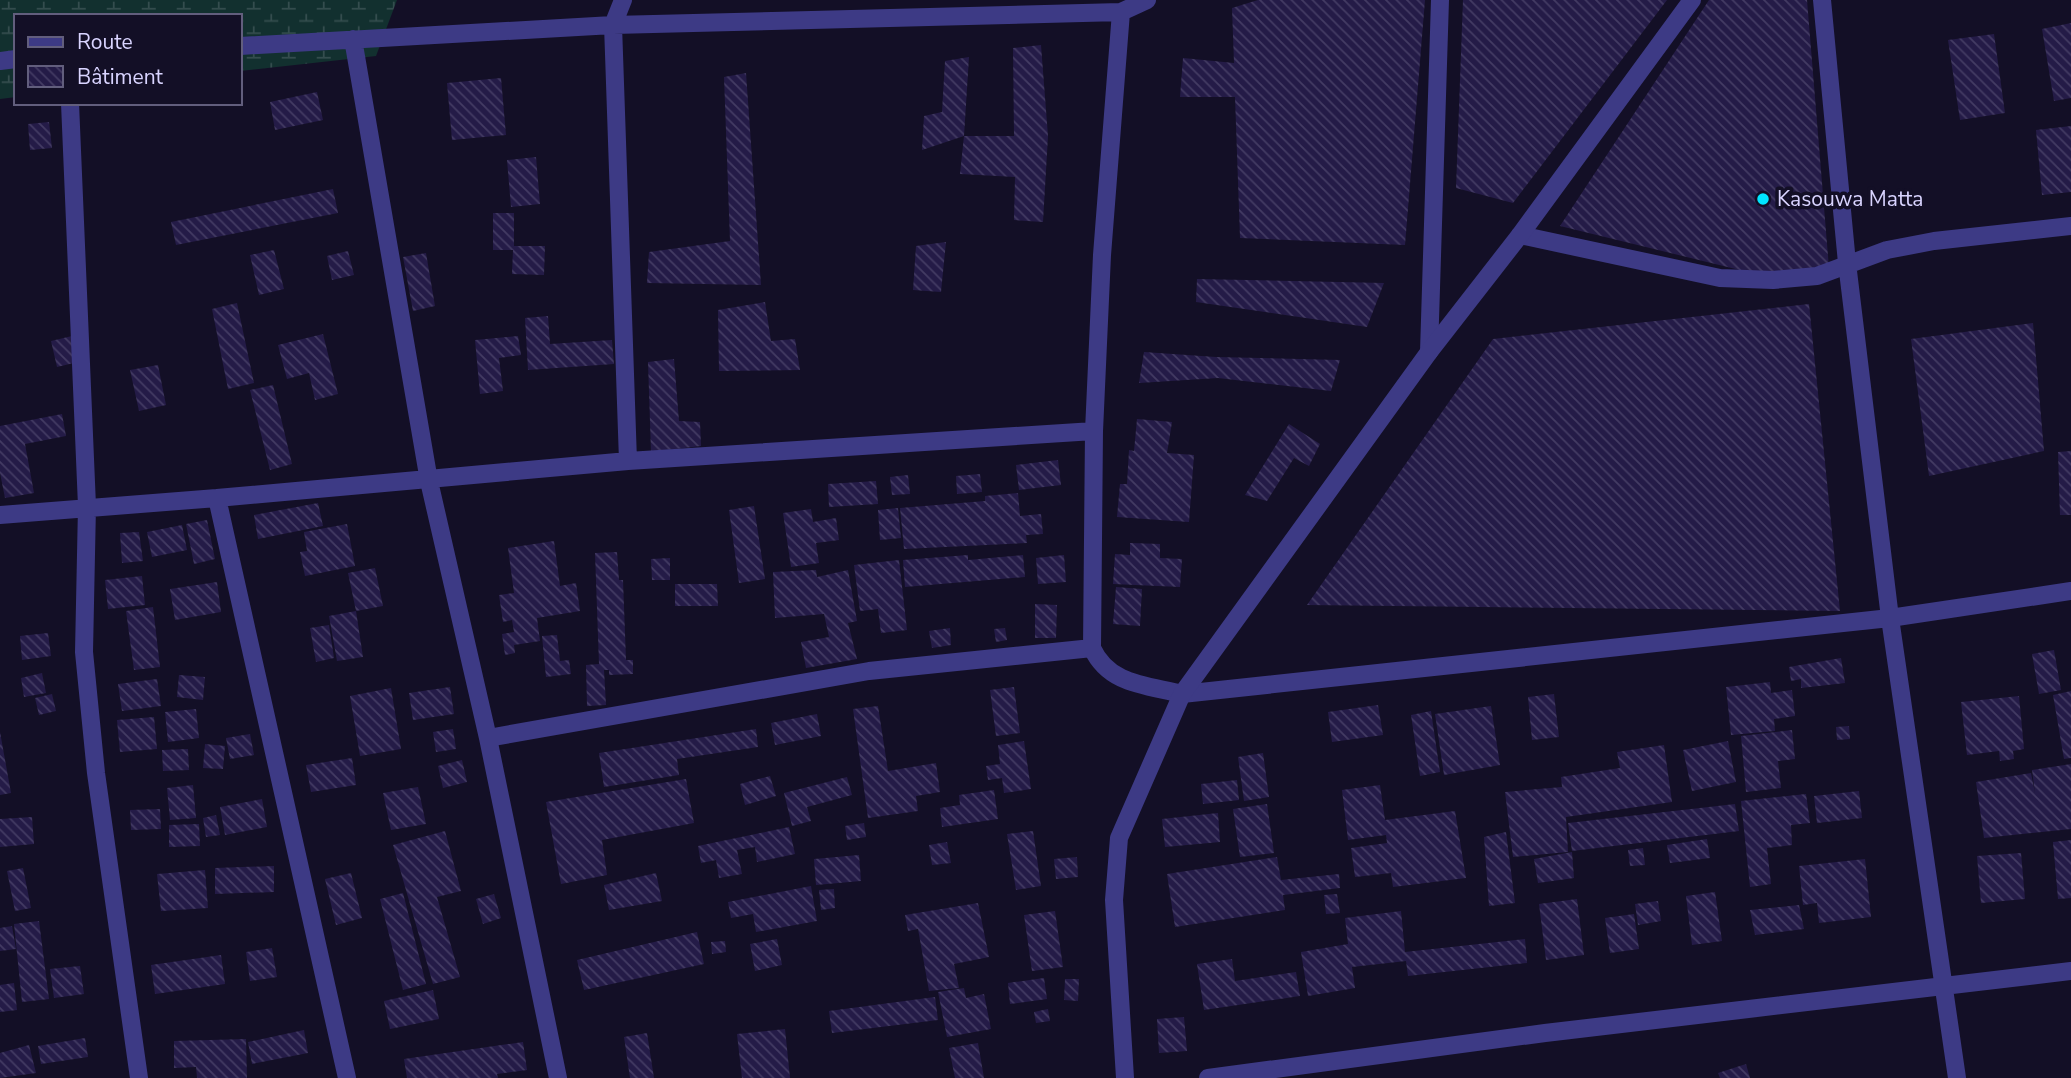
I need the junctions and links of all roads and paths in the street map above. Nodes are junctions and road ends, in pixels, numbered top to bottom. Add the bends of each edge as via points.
1 (623, 0) edge
2 (1147, 0) edge
3 (1440, 0) edge
4 (1692, 0) edge
5 (1822, 0) edge
6 (1121, 12) junction
7 (613, 25) junction
8 (353, 40) junction
9 (242, 46) edge
10 (70, 105) edge
11 (2071, 226) edge
12 (1520, 235) junction
13 (1847, 263) junction
14 (1429, 352) junction
15 (1094, 432) junction
16 (628, 461) junction
17 (429, 481) junction
18 (217, 498) junction
19 (87, 506) junction
20 (0, 514) edge
21 (2071, 591) edge
22 (1890, 618) junction
23 (1092, 648) junction
24 (1182, 694) junction
25 (488, 737) junction
26 (2071, 971) edge
27 (1945, 988) junction
28 (139, 1078) edge
29 (347, 1078) edge
30 (558, 1078) edge
31 (1125, 1078) edge
32 (1208, 1078) edge
33 (1956, 1078) edge

1 - 7 street
2 - 6 street
3 - 14 street
4 - 12 street
5 - 13 street
6 - 7 street
6 - 15 street
7 - 8 street
7 - 16 street
8 - 9 street
8 - 17 street
10 - 19 street
11 - 13 street via 1934,241
12 - 13 street via 1720,278 1817,276
12 - 14 street
13 - 22 street
14 - 24 street
15 - 16 street
15 - 23 street
16 - 17 street
17 - 18 street
17 - 25 street
18 - 19 street
18 - 29 street
19 - 20 street
19 - 28 street via 86,665 96,773
21 - 22 street
22 - 24 street
22 - 27 street
23 - 24 street via 1110,674
23 - 25 street via 869,671
24 - 31 street via 1119,838 1114,900
25 - 30 street
26 - 27 street
27 - 32 street via 1545,1033
27 - 33 street

